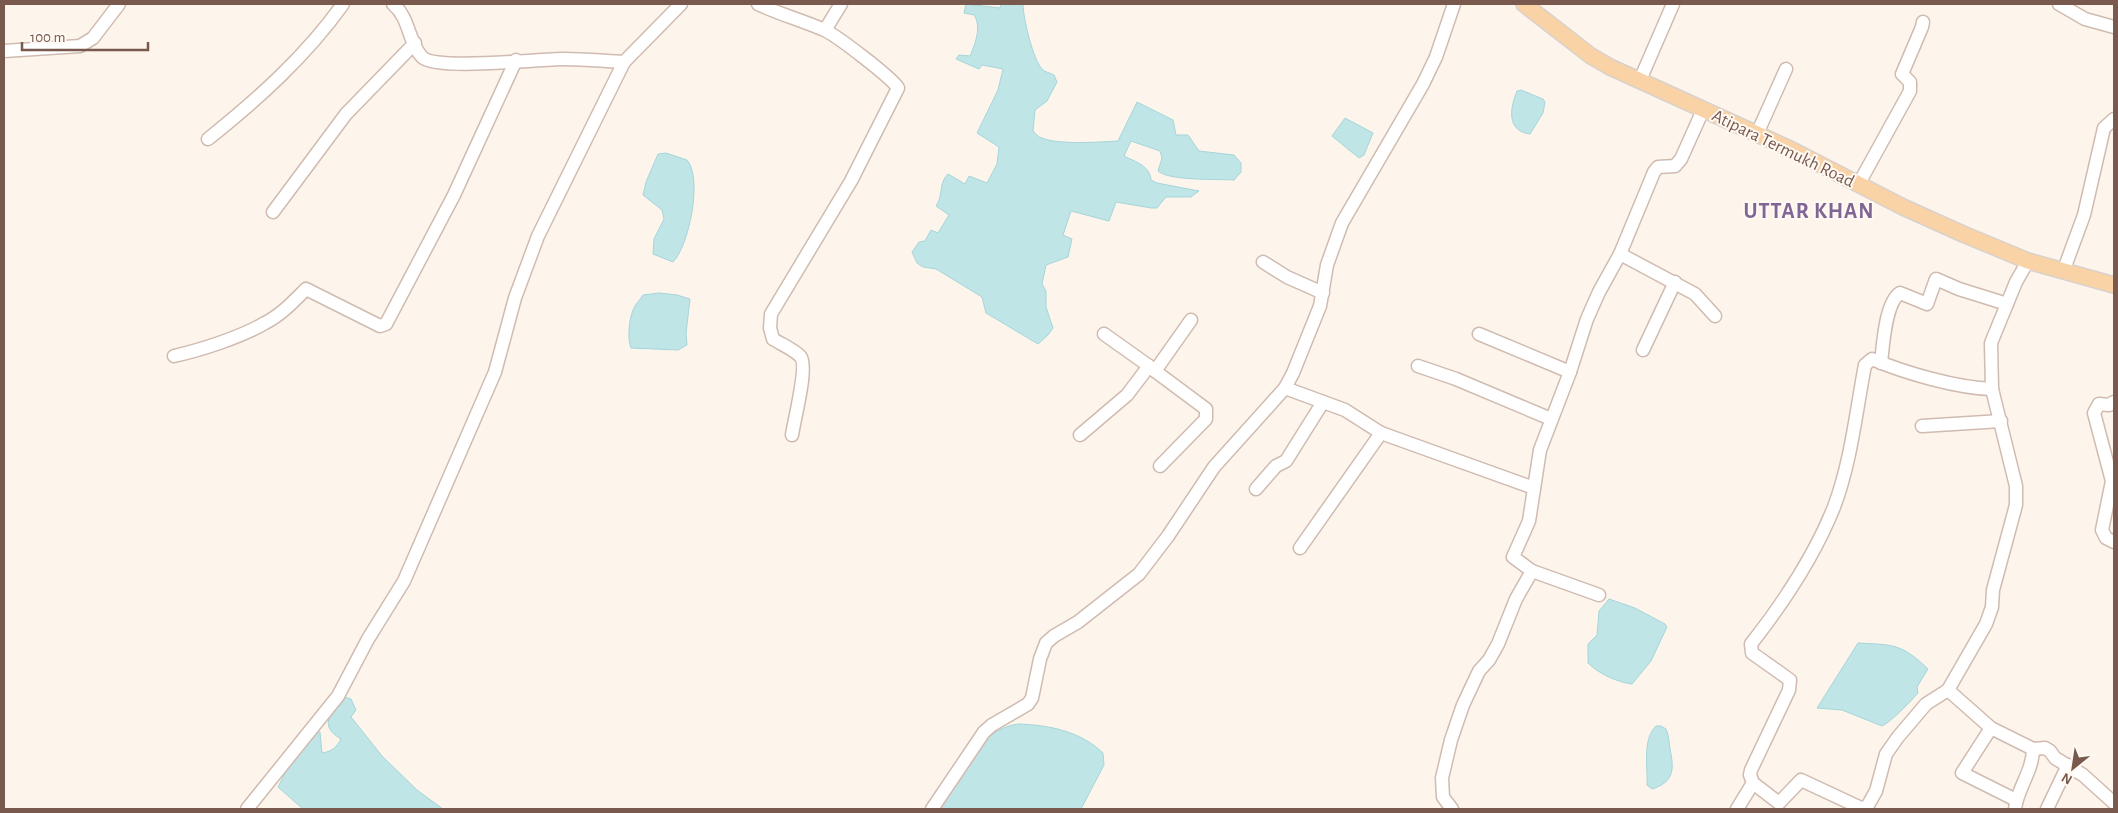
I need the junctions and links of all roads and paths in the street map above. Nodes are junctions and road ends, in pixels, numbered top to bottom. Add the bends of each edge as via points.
1 (119, 4) edge
2 (343, 4) edge
3 (393, 4) edge
4 (681, 4) edge
5 (758, 4) edge
6 (841, 4) edge
7 (1454, 4) edge
8 (1524, 4) edge
9 (1673, 4) edge
10 (2059, 4) edge
11 (1923, 22) dead end
12 (2114, 27) edge
13 (825, 30) junction
14 (415, 43) junction
15 (4, 51) edge
16 (516, 60) junction
17 (624, 62) junction
18 (1786, 69) dead end
19 (1640, 80) junction
20 (1703, 110) junction
21 (2114, 119) edge
22 (2109, 131) edge
23 (1757, 134) junction
24 (208, 139) dead end
25 (1861, 186) junction
26 (273, 212) dead end
27 (1620, 254) junction
28 (2028, 260) junction
29 (1262, 262) dead end
30 (2063, 272) junction
31 (1675, 282) junction
32 (2114, 285) edge
33 (1323, 294) junction
34 (2007, 304) junction
35 (1716, 316) dead end
36 (1192, 320) dead end
37 (1104, 334) dead end
38 (1479, 334) dead end
39 (1644, 350) dead end
40 (174, 356) dead end
41 (1882, 363) junction
42 (1418, 366) dead end
43 (1152, 368) junction
44 (1570, 372) junction
45 (1285, 388) junction
46 (1992, 389) junction
47 (1323, 402) junction
48 (2114, 402) edge
49 (1551, 419) junction
50 (2001, 421) junction
51 (1922, 426) dead end
52 (1381, 433) junction
53 (792, 435) dead end
54 (1080, 436) dead end
55 (1160, 466) dead end
56 (2113, 482) edge
57 (1534, 488) junction
58 (1256, 489) dead end
59 (2114, 542) edge
60 (1300, 548) dead end
61 (1532, 571) junction
62 (1599, 595) dead end
63 (1948, 690) junction
64 (1990, 728) junction
65 (2033, 749) junction
66 (2068, 765) junction
67 (1753, 783) junction
68 (2114, 803) edge
69 (2015, 805) edge
70 (247, 809) edge
71 (932, 809) edge
72 (1452, 809) edge
73 (1737, 809) edge
74 (2048, 809) edge

1 - 15 street via 93,38 80,46
2 - 24 street via 315,42
3 - 14 street via 407,23
4 - 17 street
5 - 13 street
6 - 13 street
7 - 33 street via 1423,84 1342,223 1327,265
8 - 19 main road, Atipara Termukh Road via 1591,56
9 - 19 street
10 - 12 street
11 - 25 street via 1902,74 1910,82 1910,91 1862,178
13 - 53 street via 885,74 898,88 847,188 771,314 773,339 803,361 803,380
14 - 16 street via 422,57 438,63
14 - 26 street via 346,114
16 - 17 street
16 - 40 street via 454,195 386,324 380,326 306,289 265,324 193,352
17 - 70 street via 538,236 515,298 495,372 404,582 338,696
18 - 23 street
19 - 20 main road, Atipara Termukh Road
20 - 23 main road, Atipara Termukh Road
20 - 27 street via 1676,166 1658,167 1654,172
21 - 22 street
22 - 30 street
23 - 25 main road, Atipara Termukh Road
25 - 28 main road, Atipara Termukh Road
27 - 31 street
27 - 44 street via 1587,320
28 - 30 main road, Atipara Termukh Road
28 - 34 street
29 - 33 street
30 - 32 main road, Atipara Termukh Road
31 - 35 street via 1695,294
31 - 39 street
33 - 45 street via 1315,321
34 - 41 street via 1936,279 1927,304 1900,293 1893,301 1885,329
34 - 46 street via 1991,343
36 - 43 street
37 - 43 street
38 - 44 street
41 - 46 street via 1972,387
41 - 67 street via 1872,359 1865,365 1846,464 1834,506 1818,541 1784,601 1751,644 1752,653 1790,680 1789,690 1751,770
42 - 49 street
43 - 54 street
43 - 55 street via 1206,409 1207,414 1206,419
44 - 49 street
45 - 47 street
45 - 71 street via 1214,467 1139,574 1046,643 1028,704 984,732
46 - 50 street
47 - 52 street via 1345,410
47 - 58 street via 1286,461 1276,466
48 - 56 street via 2098,404 2094,413
49 - 57 street via 1540,450
50 - 51 street
50 - 63 street via 2016,486 2016,505 1986,624
52 - 57 street
52 - 60 street
56 - 59 street via 2102,530 2106,538
57 - 61 street via 1529,521 1513,557
61 - 62 street
61 - 72 street via 1516,599 1498,644 1479,671 1451,740 1442,778 1443,797
63 - 64 street
63 - 67 street via 1926,704 1886,754 1876,792 1867,807 1862,808 1801,780 1779,803
64 - 65 street
64 - 69 street via 1962,773
65 - 66 street via 2045,748
65 - 69 street
66 - 68 street
66 - 74 street
67 - 73 street

